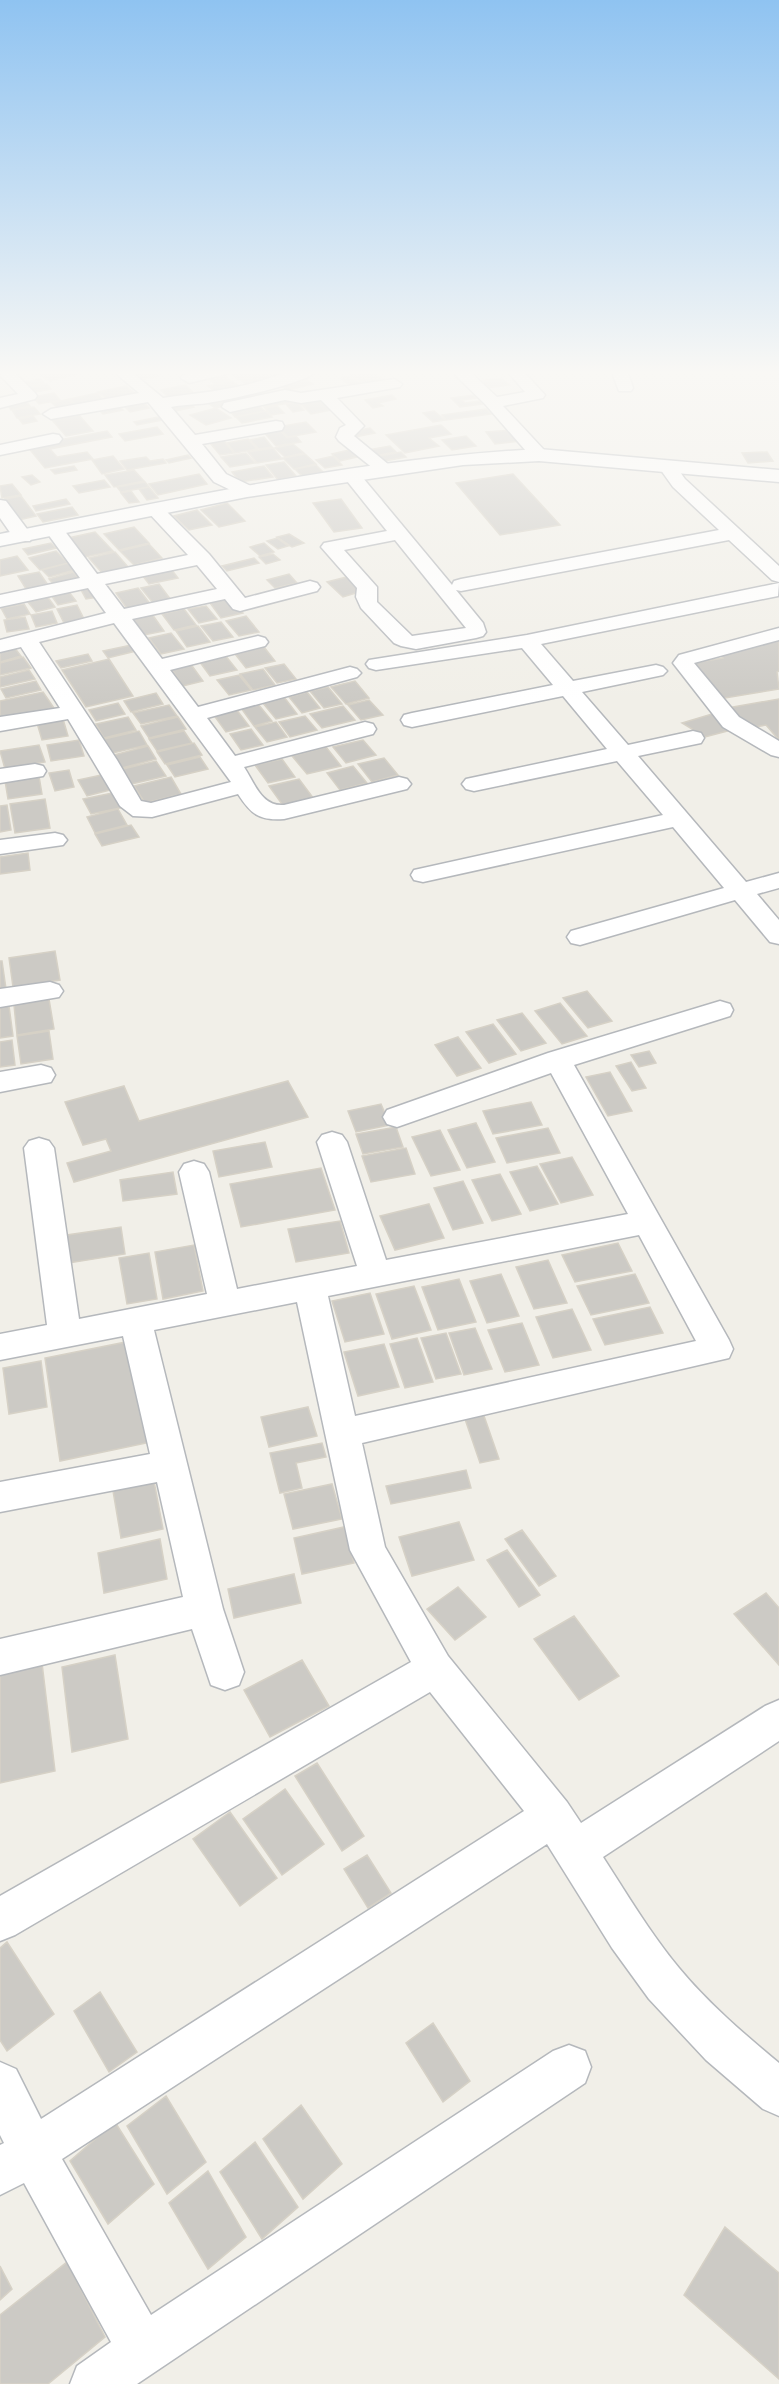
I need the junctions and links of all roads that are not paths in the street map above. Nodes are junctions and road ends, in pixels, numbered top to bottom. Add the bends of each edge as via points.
1 (219, 481) edge
2 (225, 481) edge
3 (318, 481) edge
4 (356, 481) edge
5 (678, 481) edge
6 (241, 493) junction
7 (213, 498) junction
8 (0, 505) edge
9 (155, 510) junction
10 (54, 530) junction
11 (734, 533) junction
12 (399, 534) junction
13 (23, 537) junction
14 (0, 540) edge
15 (202, 558) junction
16 (779, 576) edge
17 (95, 582) junction
18 (461, 585) dead end
19 (310, 587) dead end
20 (779, 589) edge
21 (231, 592) junction
22 (0, 601) edge
23 (119, 616) junction
24 (779, 634) edge
25 (26, 639) junction
26 (527, 641) junction
27 (258, 642) dead end
28 (0, 646) edge
29 (376, 664) dead end
30 (157, 667) junction
31 (656, 671) dead end
32 (350, 673) dead end
33 (569, 690) junction
34 (73, 712) junction
35 (192, 715) junction
36 (412, 720) dead end
37 (0, 724) edge
38 (365, 729) dead end
39 (693, 738) dead end
40 (779, 750) edge
41 (622, 752) junction
42 (230, 764) junction
43 (35, 771) dead end
44 (0, 776) edge
45 (399, 784) dead end
46 (474, 784) dead end
47 (243, 786) junction
48 (679, 818) junction
49 (55, 840) dead end
50 (0, 847) edge
51 (423, 875) dead end
52 (779, 880) edge
53 (740, 891) junction
54 (779, 936) edge
55 (580, 937) dead end
56 (50, 990) dead end
57 (0, 998) edge
58 (720, 1010) dead end
59 (558, 1060) junction
60 (41, 1076) dead end
61 (0, 1082) edge
62 (397, 1117) dead end
63 (332, 1142) dead end
64 (39, 1148) dead end
65 (194, 1172) dead end
66 (646, 1222) junction
67 (375, 1274) junction
68 (310, 1287) junction
69 (225, 1303) junction
70 (136, 1321) junction
71 (64, 1335) junction
72 (0, 1347) edge
73 (343, 1433) junction
74 (169, 1465) junction
75 (0, 1497) edge
76 (204, 1609) junction
77 (0, 1657) edge
78 (435, 1668) junction
79 (225, 1672) dead end
80 (779, 1719) edge
81 (554, 1816) junction
82 (575, 1851) junction
83 (0, 1920) edge
84 (569, 2067) dead end
85 (0, 2085) edge
86 (779, 2093) edge
87 (16, 2162) edge
88 (139, 2352) junction
89 (95, 2384) edge

1 - 7 street
2 - 6 street
3 - 6 street
4 - 12 street
5 - 11 street
6 - 7 street
7 - 9 street
8 - 13 street
9 - 10 street
9 - 15 street
10 - 13 street
10 - 17 street
11 - 16 street
11 - 18 street
12 - 12 street via 331,547 367,587 368,604 401,639 416,643 476,632 476,627
13 - 14 street
15 - 17 street
15 - 21 street
17 - 22 street
17 - 23 street
19 - 21 street via 240,605
20 - 26 street
21 - 23 street
23 - 25 street
23 - 30 street
24 - 40 street via 683,663 731,722
25 - 28 street
25 - 34 street
26 - 29 street
26 - 33 street
27 - 30 street
30 - 35 street
31 - 33 street
32 - 35 street
33 - 36 street
33 - 41 street
34 - 37 street
34 - 47 street via 132,806 141,811
35 - 42 street
38 - 42 street
39 - 41 street
41 - 46 street
41 - 48 street
42 - 47 street
43 - 44 street
45 - 47 street via 272,813 259,808
48 - 51 street
48 - 53 street
49 - 50 street
52 - 53 street
53 - 54 street
53 - 55 street
56 - 57 street
58 - 59 street
59 - 62 street
59 - 66 street
60 - 61 street
63 - 67 street
64 - 71 street
65 - 69 street
66 - 67 street
66 - 73 street via 717,1349
67 - 68 street
68 - 69 street
68 - 73 street
69 - 70 street
70 - 71 street
70 - 74 street
71 - 72 street
73 - 78 street via 368,1550
74 - 75 street
74 - 76 street
76 - 77 street
76 - 79 street
78 - 81 street
78 - 83 street
80 - 82 street
81 - 82 street
81 - 87 street
82 - 86 street via 664,1984 722,2044
84 - 88 street
85 - 87 street
87 - 88 street via 131,2326
88 - 89 street

